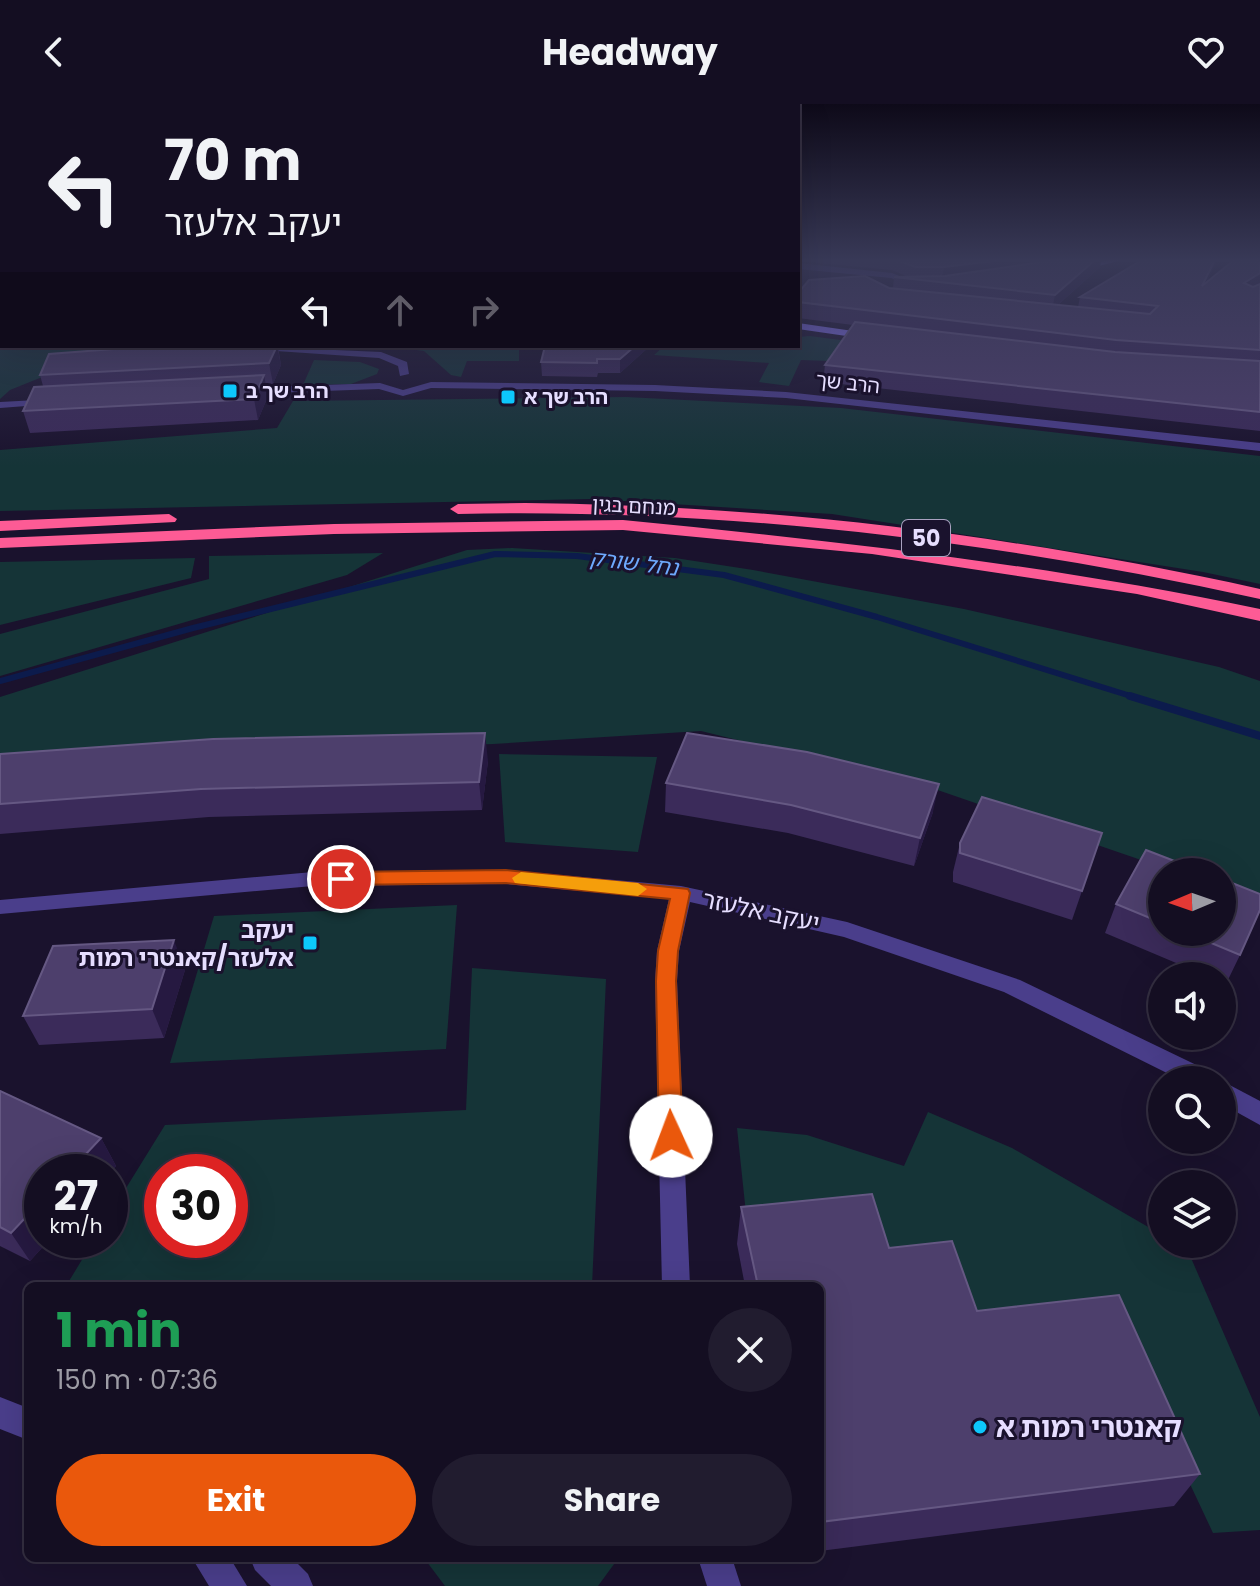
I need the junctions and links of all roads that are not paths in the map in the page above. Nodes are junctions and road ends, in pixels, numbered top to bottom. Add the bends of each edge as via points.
1 (821, 329) edge
2 (885, 338) edge
3 (276, 348) edge
4 (413, 374) junction
5 (431, 385) junction
6 (380, 386) junction
7 (221, 392) edge
8 (70, 400) edge
9 (0, 405) edge
10 (1260, 447) edge
11 (0, 526) edge
12 (0, 543) edge
13 (1260, 594) edge
14 (1255, 614) edge
15 (681, 893) junction
16 (0, 907) edge
17 (1175, 1066) edge
18 (1236, 1099) edge
19 (1260, 1114) edge
20 (676, 1282) edge
21 (0, 1413) edge
22 (24, 1422) edge
23 (212, 1562) edge
24 (271, 1562) edge
25 (716, 1562) edge
26 (230, 1586) edge
27 (296, 1586) edge
28 (724, 1586) edge

1 - 2 street
3 - 4 street via 381,355 399,360
4 - 5 street via 432,379
4 - 6 street via 388,377
5 - 6 street, הרב שך via 403,393
5 - 10 street, הרב שך via 760,393
6 - 7 street
8 - 9 street
11 - 13 highway, מנחם בגין / 50 via 613,507 811,521 1120,566
12 - 14 highway, מנחם בגין / 50 via 334,529 623,525 887,551 1137,589
15 - 16 street, יעקב אלעזר via 506,877 313,879
15 - 17 street, יעקב אלעזר via 847,930 1012,986
15 - 20 street via 666,981
18 - 19 street
21 - 22 street
23 - 26 street
24 - 27 street
25 - 28 street

